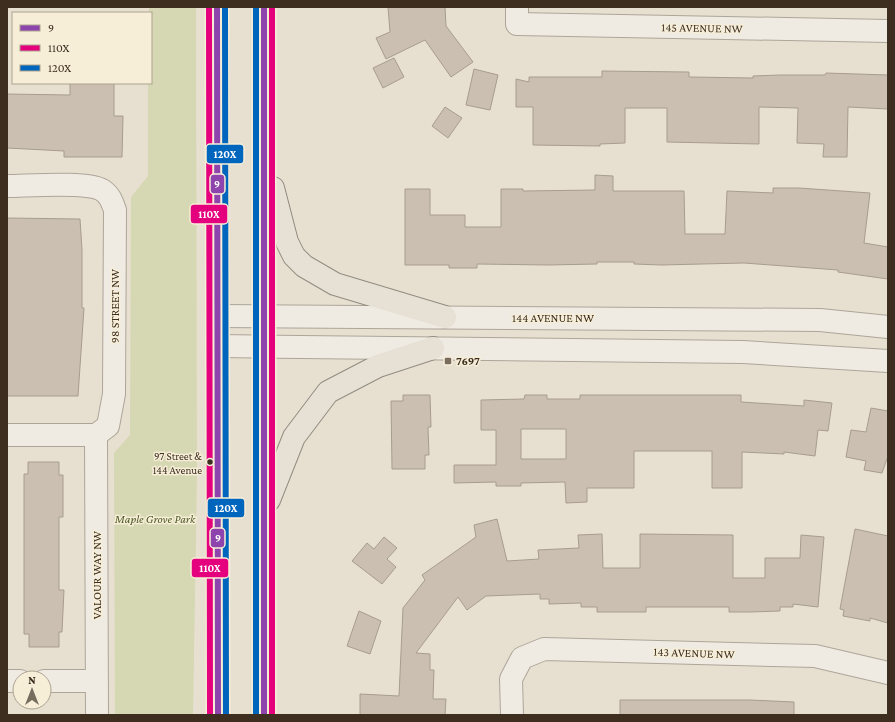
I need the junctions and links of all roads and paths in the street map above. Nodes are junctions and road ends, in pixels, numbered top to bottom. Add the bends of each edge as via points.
1 (217, 7) edge
2 (264, 7) edge
3 (517, 16) edge
4 (888, 31) edge
5 (264, 154) junction
6 (7, 186) edge
7 (217, 316) junction
8 (266, 316) junction
9 (445, 317) junction
10 (888, 327) edge
11 (218, 346) junction
12 (265, 346) junction
13 (434, 348) junction
14 (888, 362) edge
15 (102, 430) junction
16 (7, 434) edge
17 (265, 511) junction
18 (888, 673) edge
19 (52, 681) edge
20 (97, 681) junction
21 (98, 715) edge
22 (218, 715) edge
23 (264, 715) edge
24 (512, 715) edge

1 - 7 main road
2 - 5 main road
3 - 4 street, 145 AVENUE NW
5 - 8 main road
5 - 9 main road via 286,242 304,266 335,284
6 - 15 street, 98 STREET NW via 86,186 101,190 111,198 115,210 114,394
7 - 8 street, 144 AVENUE NW
7 - 11 main road
8 - 9 street, 144 AVENUE NW
8 - 12 main road
9 - 10 street, 144 AVENUE NW via 820,320
11 - 12 street
11 - 22 main road
12 - 13 street
12 - 17 main road
13 - 14 street via 744,352
13 - 17 main road via 378,366 328,392 294,437
15 - 16 street
15 - 20 street, VALOUR WAY NW
17 - 23 main road
18 - 24 street, 143 AVENUE NW via 815,656 544,649 522,658 511,679
19 - 20 street
20 - 21 street, VALOUR WAY NW

